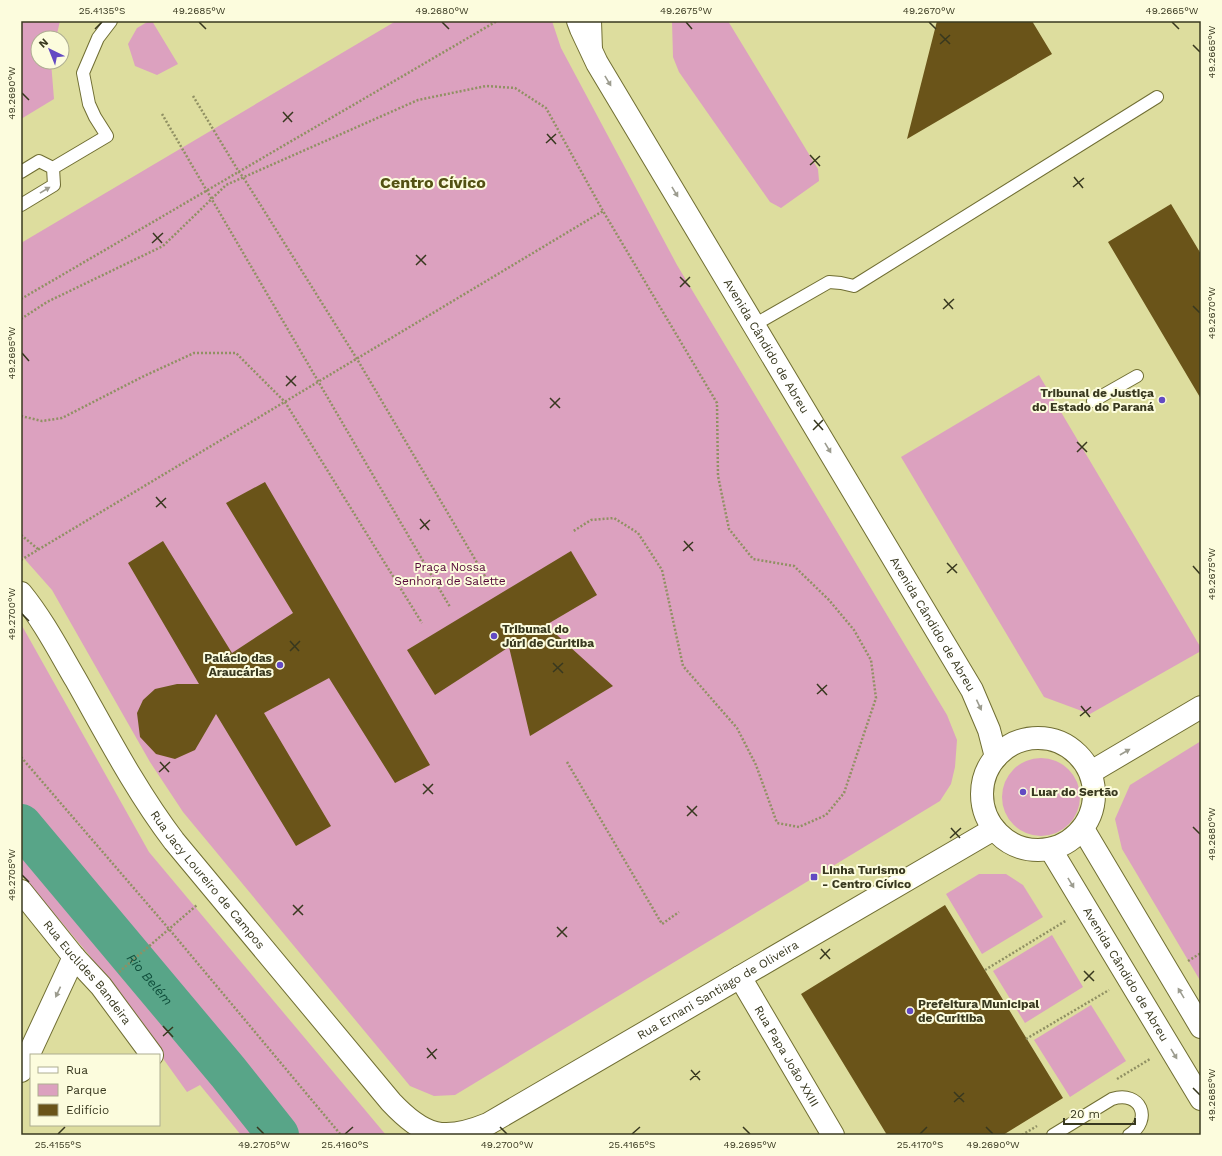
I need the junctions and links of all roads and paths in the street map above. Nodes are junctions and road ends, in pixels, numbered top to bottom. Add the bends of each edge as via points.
1 (111, 21) edge
2 (497, 21) edge
3 (578, 21) edge
4 (595, 21) edge
5 (597, 63) junction
6 (193, 96) dead end
7 (1157, 97) dead end
8 (162, 114) dead end
9 (53, 168) junction
10 (21, 172) edge
11 (239, 172) junction
12 (243, 177) junction
13 (206, 191) junction
14 (211, 199) junction
15 (21, 205) edge
16 (602, 211) junction
17 (21, 299) edge
18 (21, 319) edge
19 (754, 325) junction
20 (357, 359) junction
21 (1137, 376) dead end
22 (318, 382) junction
23 (1093, 401) dead end
24 (285, 402) junction
25 (21, 416) edge
26 (572, 532) dead end
27 (21, 535) edge
28 (38, 549) junction
29 (21, 560) edge
30 (489, 583) dead end
31 (21, 593) edge
32 (450, 607) dead end
33 (422, 622) dead end
34 (1201, 707) edge
35 (21, 757) edge
36 (996, 757) junction
37 (567, 762) dead end
38 (1091, 772) junction
39 (994, 829) junction
40 (1083, 829) junction
41 (1051, 850) junction
42 (214, 890) junction
43 (24, 902) edge
44 (1086, 908) junction
45 (679, 912) dead end
46 (169, 929) junction
47 (74, 957) junction
48 (126, 965) dead end
49 (985, 970) dead end
50 (740, 977) junction
51 (1128, 979) junction
52 (1201, 1027) edge
53 (1026, 1039) dead end
54 (152, 1054) edge
55 (21, 1071) edge
56 (1201, 1099) edge
57 (436, 1134) edge
58 (341, 1135) edge
59 (833, 1135) edge
60 (1053, 1135) edge
61 (1129, 1135) edge

1 - 9 lane via 98,38 82,73 89,104 107,136
2 - 11 path
3 - 5 main road, Avenida Cândido de Abreu
4 - 5 lane
5 -> 19 main road, Avenida Cândido de Abreu
6 - 11 path
7 - 19 lane via 854,286 829,282
8 - 13 path
9 - 10 lane via 39,161
15 -> 9 lane via 54,185
11 - 12 path
11 - 13 path
12 - 14 path via 226,185
12 - 16 path via 418,100 486,86 515,88 546,108
12 - 20 path
13 - 14 path
13 - 17 path
14 - 18 path via 163,246 47,302
14 - 22 path
16 - 20 path
16 - 26 path via 717,403 718,476 729,529 753,559 794,566 829,600 854,630 871,660 876,698 844,793 826,815 799,827 777,823 756,765 736,728 683,666 662,570 638,533 614,518 590,520
19 -> 36 main road, Avenida Cândido de Abreu via 972,690 989,730
20 - 22 path
20 - 30 path
21 - 23 lane
22 - 24 path
22 - 32 path
24 - 25 path via 236,353 194,353 62,418 42,421
24 - 28 path
24 - 33 path
27 - 28 path
28 - 29 path
31 - 42 main road, Rua Jacy Loureiro de Campos via 44,625 156,818
38 -> 34 main road
35 - 46 path
36 - 38 main road via 1020,740 1037,737 1053,739 1073,749
36 - 39 main road via 983,780 982,793 983,807
37 - 45 path via 662,924
38 - 40 main road via 1095,786 1095,801 1091,816
39 - 41 main road via 1014,846 1025,850
39 - 50 main road, Rua Ernani Santiago de Oliveira
40 - 41 main road
52 -> 40 main road
41 -> 44 main road, Avenida Cândido de Abreu
42 - 46 path
42 - 57 main road, Rua Jacy Loureiro de Campos via 391,1102 421,1128
43 - 47 main road, Rua Euclides Bandeira
44 - 49 path
44 - 51 main road, Avenida Cândido de Abreu
46 - 48 path
46 - 58 path
47 - 54 main road, Rua Euclides Bandeira via 101,986
47 -> 55 main road
50 - 57 main road, Rua Ernani Santiago de Oliveira via 488,1124 469,1132
50 - 59 main road, Rua Papa João XXIII
51 - 53 path
51 -> 56 main road, Avenida Cândido de Abreu
60 - 61 lane via 1121,1096 1130,1097 1141,1109 1142,1118 1139,1126

